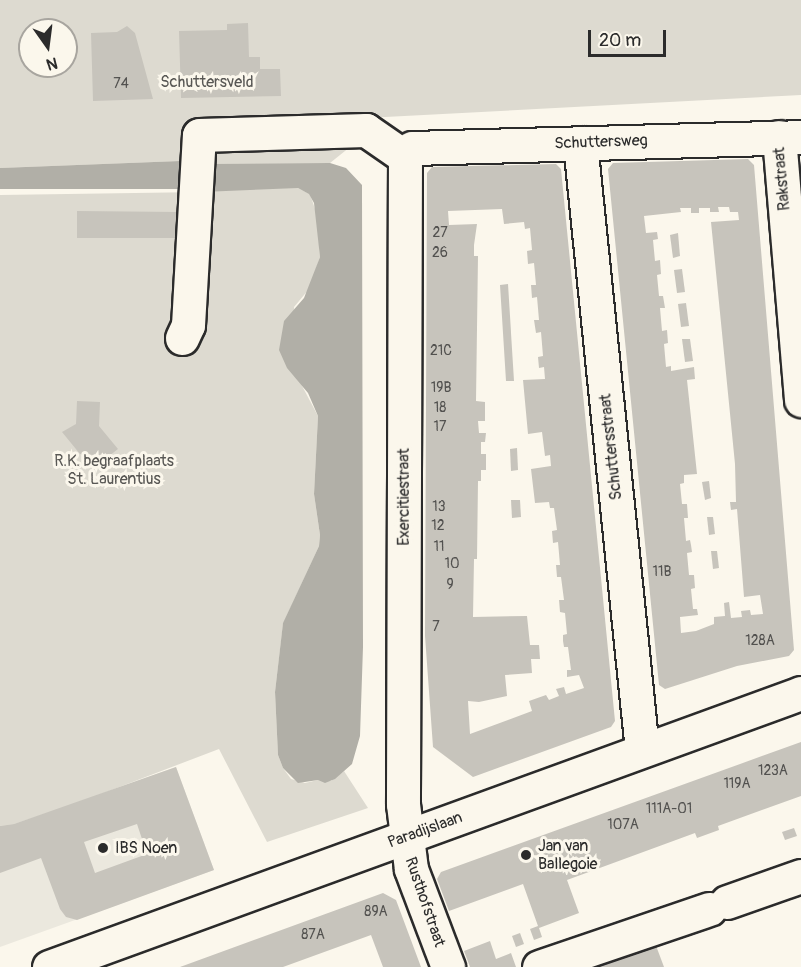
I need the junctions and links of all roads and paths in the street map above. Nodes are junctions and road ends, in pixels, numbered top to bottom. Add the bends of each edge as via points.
1 (790, 137) edge
2 (580, 143) junction
3 (405, 157) junction
4 (182, 338) dead end
5 (801, 400) edge
6 (801, 693) edge
7 (642, 750) junction
8 (405, 837) junction
9 (801, 876) edge
10 (49, 967) edge
11 (448, 967) edge
12 (539, 967) edge

1 - 2 street, Schuttersweg
1 - 5 street, Rakstraat
2 - 3 street, Schuttersweg via 412,148
2 - 7 street, Schuttersstraat
3 - 4 street via 366,130 199,135 188,325
3 - 8 street, Exercitiestraat
6 - 7 street, Paradijslaan
7 - 8 street, Paradijslaan
8 - 10 street, Paradijslaan
8 - 11 street, Rusthofstraat via 411,869
9 - 12 street

